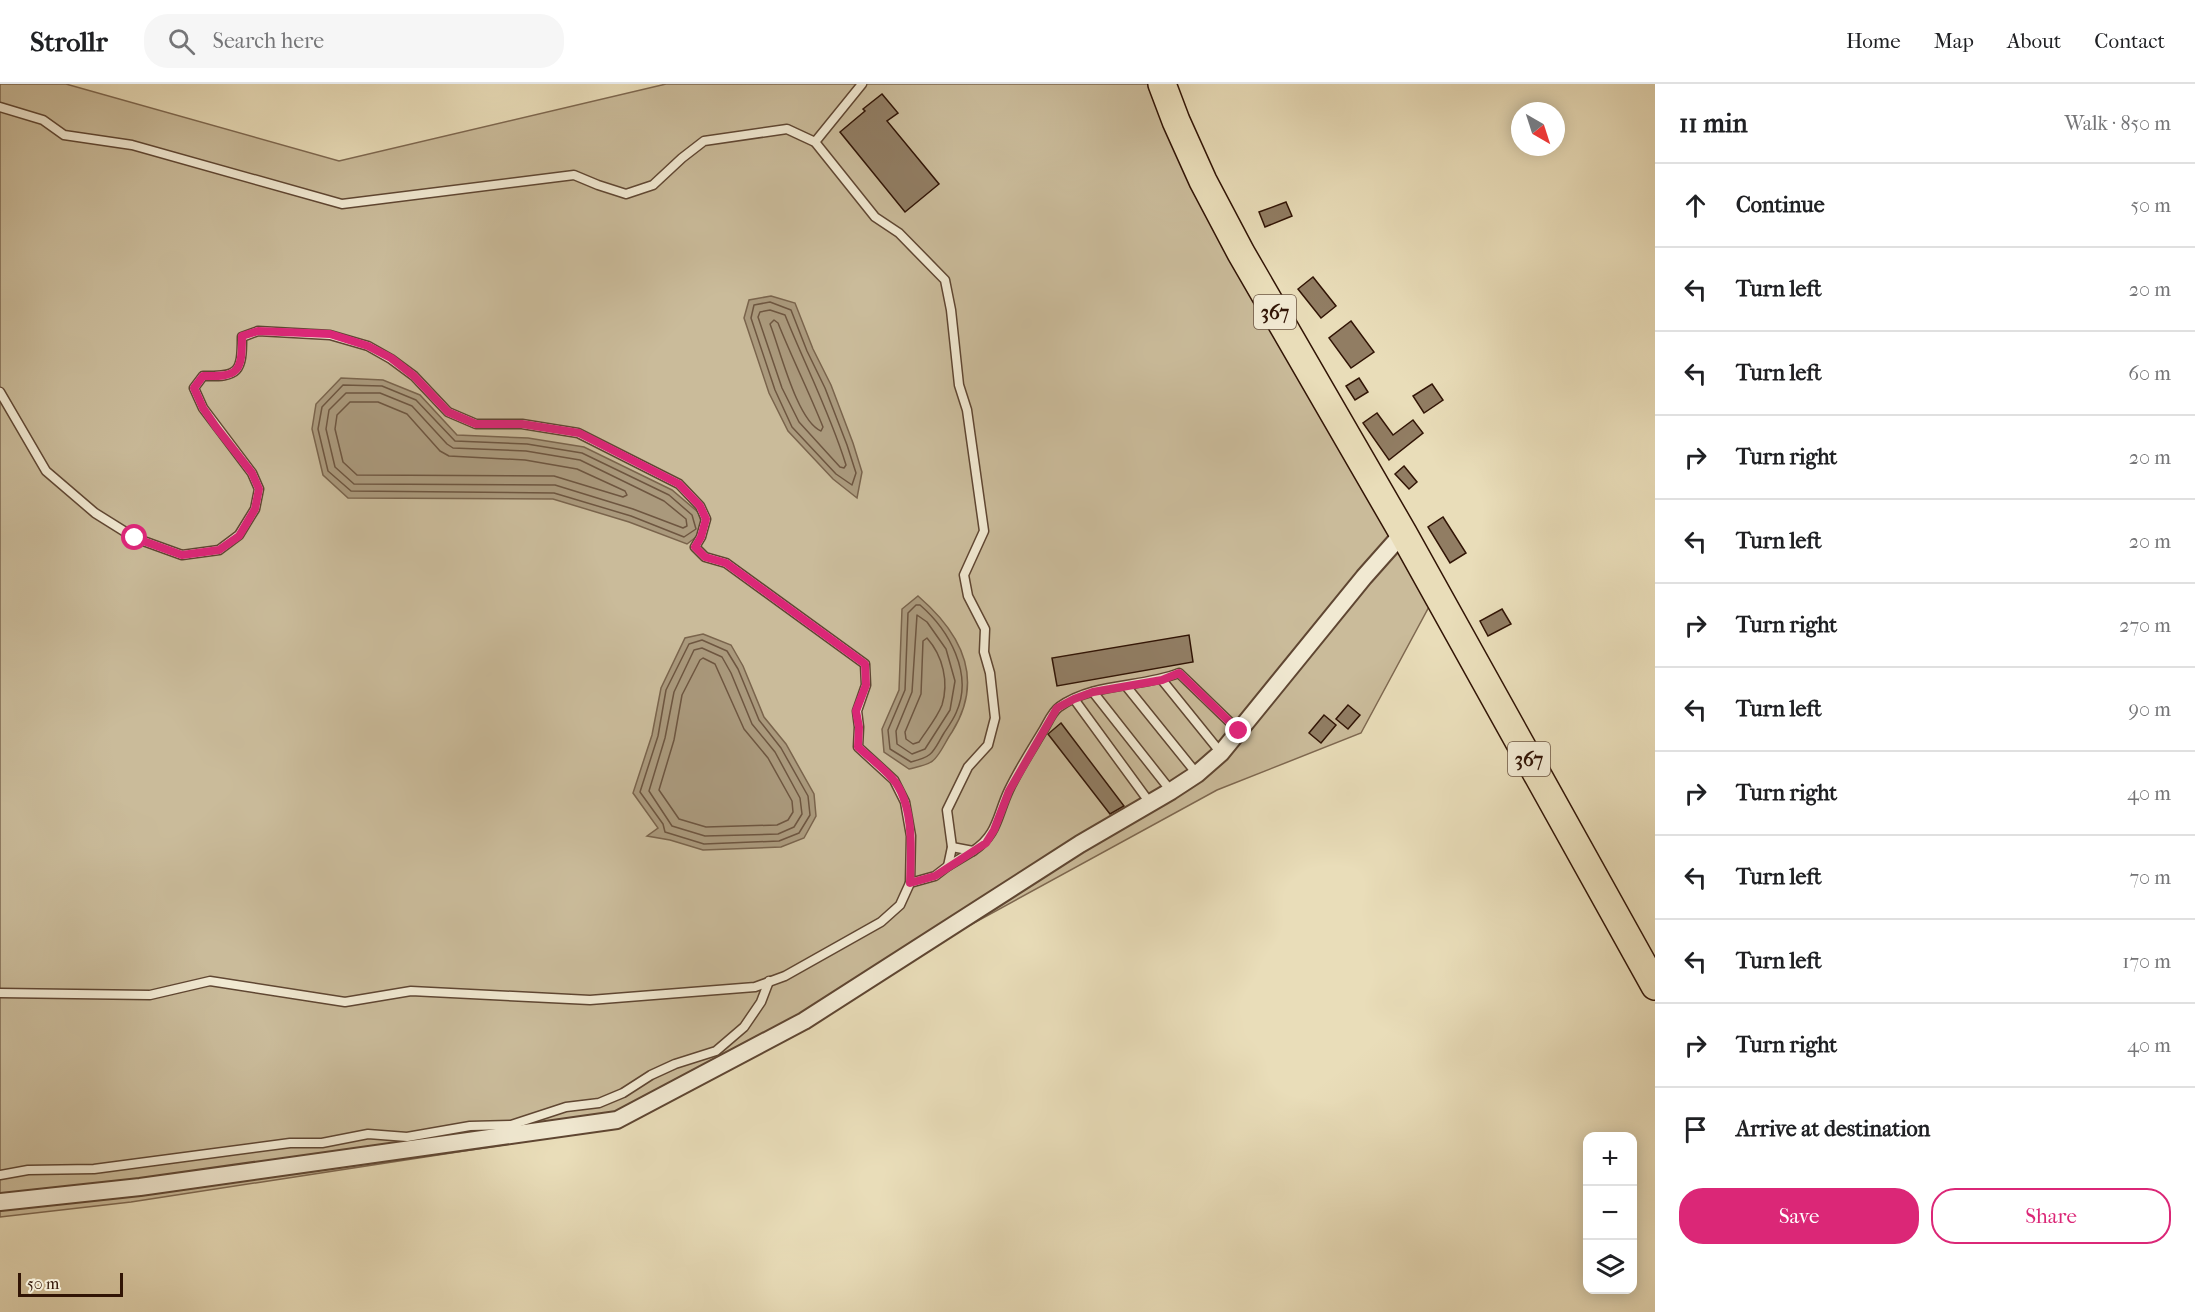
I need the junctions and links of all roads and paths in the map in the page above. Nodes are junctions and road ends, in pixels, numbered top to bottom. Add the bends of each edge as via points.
1 (862, 84) edge
2 (1162, 84) edge
3 (0, 107) edge
4 (815, 142) junction
5 (0, 392) edge
6 (1403, 533) junction
7 (1162, 680) junction
8 (1126, 686) junction
9 (1093, 692) junction
10 (1074, 699) junction
11 (1239, 731) junction
12 (1221, 753) junction
13 (1197, 774) junction
14 (1171, 791) junction
15 (1150, 803) junction
16 (952, 847) junction
17 (973, 851) junction
18 (948, 866) junction
19 (910, 883) junction
20 (769, 981) junction
21 (1655, 986) edge
22 (0, 993) edge
23 (0, 1175) edge
24 (0, 1202) edge

1 - 4 lane
2 - 6 main road, 367 via 1203,181 1241,253
3 - 4 lane via 43,120 64,135 132,145 342,204 574,175 626,194 653,185 704,141 787,129
4 - 16 lane via 875,216 899,233 945,280 951,310 959,385 967,410 984,531 964,575 968,596 985,629 984,652 995,717 988,745 968,767 947,810
5 - 19 lane via 46,471 95,513 135,538 182,555 219,550 239,536 255,509 259,489 252,473 203,408 194,388 203,376 235,372 242,360 242,336 258,331 330,334 368,346 414,376 448,412 476,424 522,424 579,433 679,484 700,506 706,519 695,547 705,557 726,563 865,664 866,685 856,711 858,747 894,780 905,802 911,836
6 - 11 street
6 - 21 main road, 367
7 - 8 lane
7 - 11 lane via 1179,673
7 - 12 lane
8 - 9 lane
8 - 13 lane
9 - 10 lane
9 - 14 lane
10 - 15 lane
10 - 17 lane via 1057,708 1009,791 994,830 986,843
11 - 12 street
12 - 13 street
13 - 14 street
14 - 15 street
15 - 24 street via 804,1021 617,1120 140,1187
16 - 17 lane
16 - 18 lane
17 - 18 lane
18 - 19 lane via 935,876
19 - 20 lane via 900,904 881,922 785,976
20 - 22 lane via 755,987 590,1000 411,991 345,1002 210,981 150,995
20 - 23 lane via 744,1027 716,1051 675,1064 599,1103 566,1107 511,1125 470,1126 407,1137 368,1134 322,1143 279,1144 94,1169 28,1170

